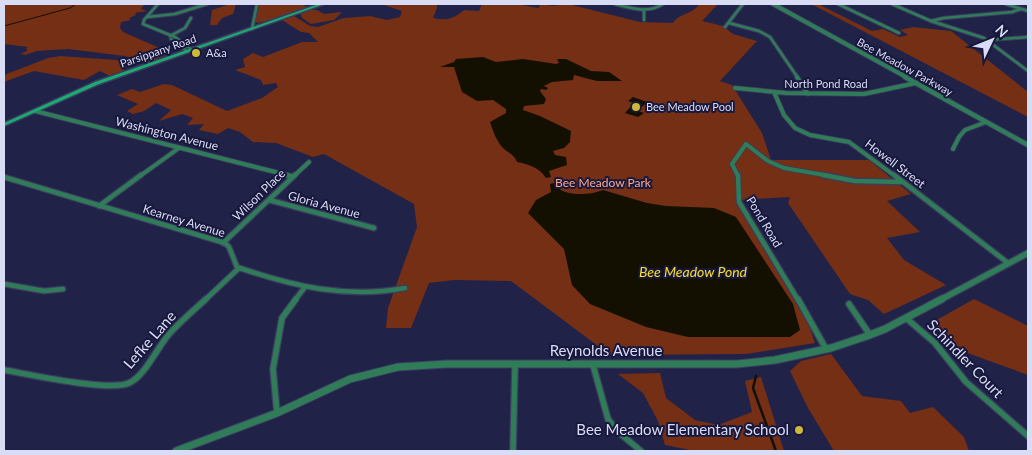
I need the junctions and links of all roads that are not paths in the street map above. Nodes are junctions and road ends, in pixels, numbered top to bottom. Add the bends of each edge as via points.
1 (158, 4) edge
2 (207, 4) edge
3 (257, 4) edge
4 (322, 4) edge
5 (615, 4) edge
6 (663, 4) edge
7 (743, 4) edge
8 (773, 4) edge
9 (838, 4) edge
10 (892, 4) edge
11 (1006, 4) edge
12 (1021, 9) junction
13 (644, 10) junction
14 (1028, 11) edge
15 (147, 17) junction
16 (190, 18) dead end
17 (644, 20) dead end
18 (931, 21) junction
19 (729, 23) junction
20 (725, 26) dead end
21 (252, 29) junction
22 (899, 34) dead end
23 (169, 36) junction
24 (1028, 37) edge
25 (988, 40) junction
26 (190, 51) junction
27 (1028, 71) edge
28 (916, 83) junction
29 (734, 88) dead end
30 (774, 92) junction
31 (808, 94) junction
32 (35, 111) junction
33 (986, 122) junction
34 (4, 125) edge
35 (1028, 145) edge
36 (179, 148) junction
37 (953, 150) dead end
38 (309, 162) dead end
39 (293, 176) junction
40 (4, 177) edge
41 (902, 182) junction
42 (269, 200) junction
43 (99, 206) junction
44 (374, 228) dead end
45 (224, 243) junction
46 (1028, 253) edge
47 (1008, 263) junction
48 (239, 268) junction
49 (4, 284) edge
50 (305, 287) junction
51 (405, 288) dead end
52 (63, 289) dead end
53 (849, 304) dead end
54 (906, 318) junction
55 (870, 335) junction
56 (826, 349) junction
57 (514, 365) junction
58 (593, 365) junction
59 (4, 370) edge
60 (277, 413) junction
61 (1028, 436) edge
62 (176, 451) edge
63 (513, 451) edge
64 (641, 451) edge

1 - 15 street
2 - 15 street via 175,14
3 - 21 street
4 - 21 main road, Parsippany Road
5 - 13 street
6 - 13 street
7 - 19 street
8 - 28 street, Bee Meadow Parkway
9 - 22 street
10 - 18 street
11 - 12 street
12 - 14 street
12 - 18 street
13 - 17 street
15 - 23 street via 144,27
16 - 23 street via 185,28
18 - 25 street
19 - 20 street
19 - 31 street via 770,37
21 - 26 main road, Parsippany Road
23 - 26 street
24 - 25 street
25 - 27 street
26 - 32 main road, Parsippany Road via 92,85
28 - 31 street, North Pond Road via 864,94
28 - 33 street, Bee Meadow Parkway
29 - 30 street, North Pond Road
30 - 31 street, North Pond Road
30 - 41 street, Howell Street via 778,108 800,131 817,137 846,140
32 - 34 main road, Parsippany Road
32 - 36 street, Washington Avenue
33 - 35 street, Bee Meadow Parkway
33 - 37 street via 964,131
36 - 39 street, Washington Avenue
36 - 43 street
38 - 39 street, Wilson Place
39 - 42 street, Wilson Place
40 - 43 street, Kearney Avenue
41 - 47 street, Howell Street
41 - 56 street, Pond Road via 855,181 784,168 768,162 746,144 732,164 739,174 739,202
42 - 44 street, Gloria Avenue
42 - 45 street, Wilson Place
43 - 45 street, Kearney Avenue
45 - 48 street, Kearney Avenue
46 - 47 street, Reynolds Avenue
47 - 54 street, Reynolds Avenue
48 - 50 street
48 - 59 street, Lefke Lane via 170,333 138,376 129,383 115,386 65,381
49 - 52 street via 44,291
50 - 51 street via 346,293 387,293
50 - 60 street via 282,318 273,369
53 - 55 street
54 - 55 street, Reynolds Avenue
54 - 61 street, Schindler Court via 936,343 966,382
55 - 56 street, Reynolds Avenue
56 - 58 street, Reynolds Avenue via 760,362
57 - 58 street, Reynolds Avenue
57 - 60 street, Reynolds Avenue via 427,365 389,369 350,379
57 - 63 street
58 - 64 street via 608,419
60 - 62 street, Reynolds Avenue

